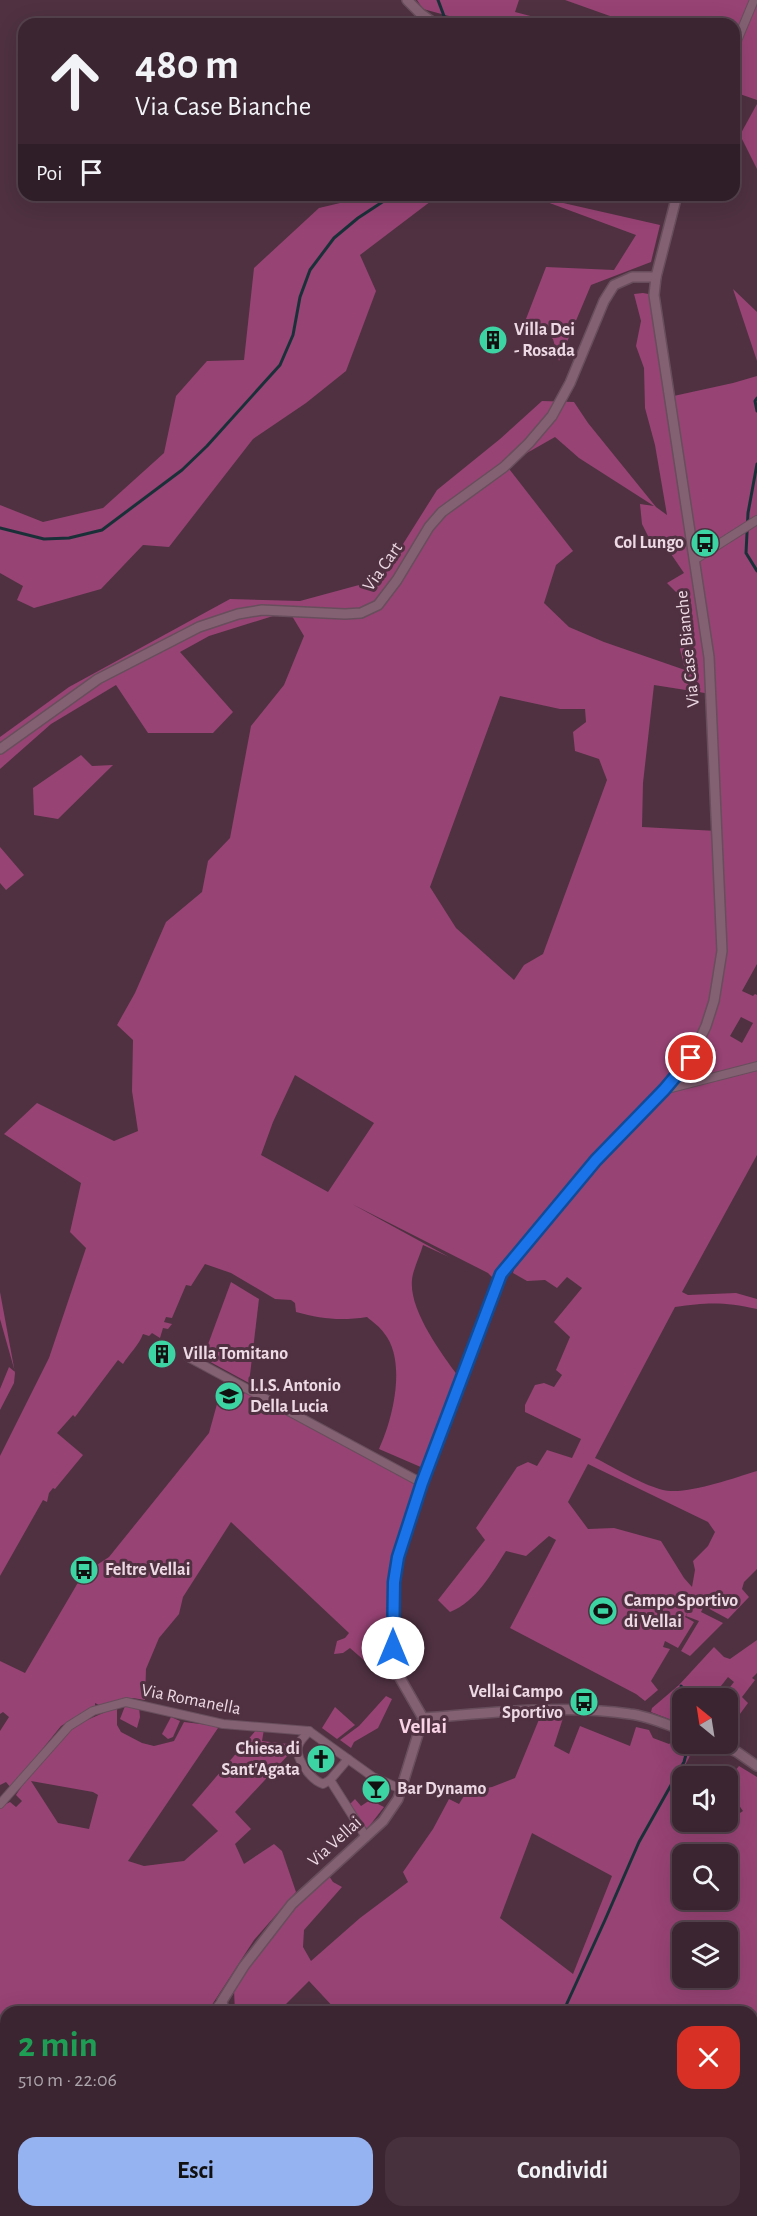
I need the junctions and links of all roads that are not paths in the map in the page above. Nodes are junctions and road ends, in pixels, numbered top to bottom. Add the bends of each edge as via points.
1 (407, 0) edge
2 (754, 0) edge
3 (427, 18) edge
4 (740, 34) edge
5 (675, 201) edge
6 (656, 277) junction
7 (755, 521) edge
8 (694, 560) junction
9 (0, 749) edge
10 (757, 1066) edge
11 (664, 1090) junction
12 (188, 1357) dead end
13 (422, 1483) junction
14 (423, 1718) junction
15 (672, 1727) edge
16 (309, 1731) junction
17 (737, 1754) edge
18 (348, 1759) junction
19 (756, 1764) edge
20 (330, 1780) junction
21 (401, 1789) junction
22 (0, 1804) edge
23 (366, 1837) junction
24 (222, 2001) junction
25 (218, 2006) edge
26 (223, 2006) edge

1 - 3 street
2 - 4 street
5 - 6 street, Via Case Bianche
6 - 8 street, Via Case Bianche via 654,295
6 - 9 street, Via Cart via 632,277 614,285 552,416 504,466 442,512 378,604 361,613 345,614 262,610 200,627 98,679
7 - 8 street
8 - 11 street, Via Case Bianche via 709,657 722,951 706,1026 691,1058
10 - 11 street
11 - 13 street via 596,1160 501,1274
12 - 13 street
13 - 14 street via 395,1568 393,1648 399,1678
14 - 15 street via 596,1709 640,1716
14 - 21 street, Via Vellai
16 - 18 street
16 - 20 street via 298,1744 301,1761 317,1782
16 - 22 street, Via Romanella via 223,1724 126,1702 93,1712 69,1726
17 - 19 street
18 - 20 street
18 - 21 street via 373,1777
20 - 23 street
21 - 23 street, Via Vellai via 383,1821
23 - 24 street, Via Vellai via 292,1904
24 - 25 street
24 - 26 street

